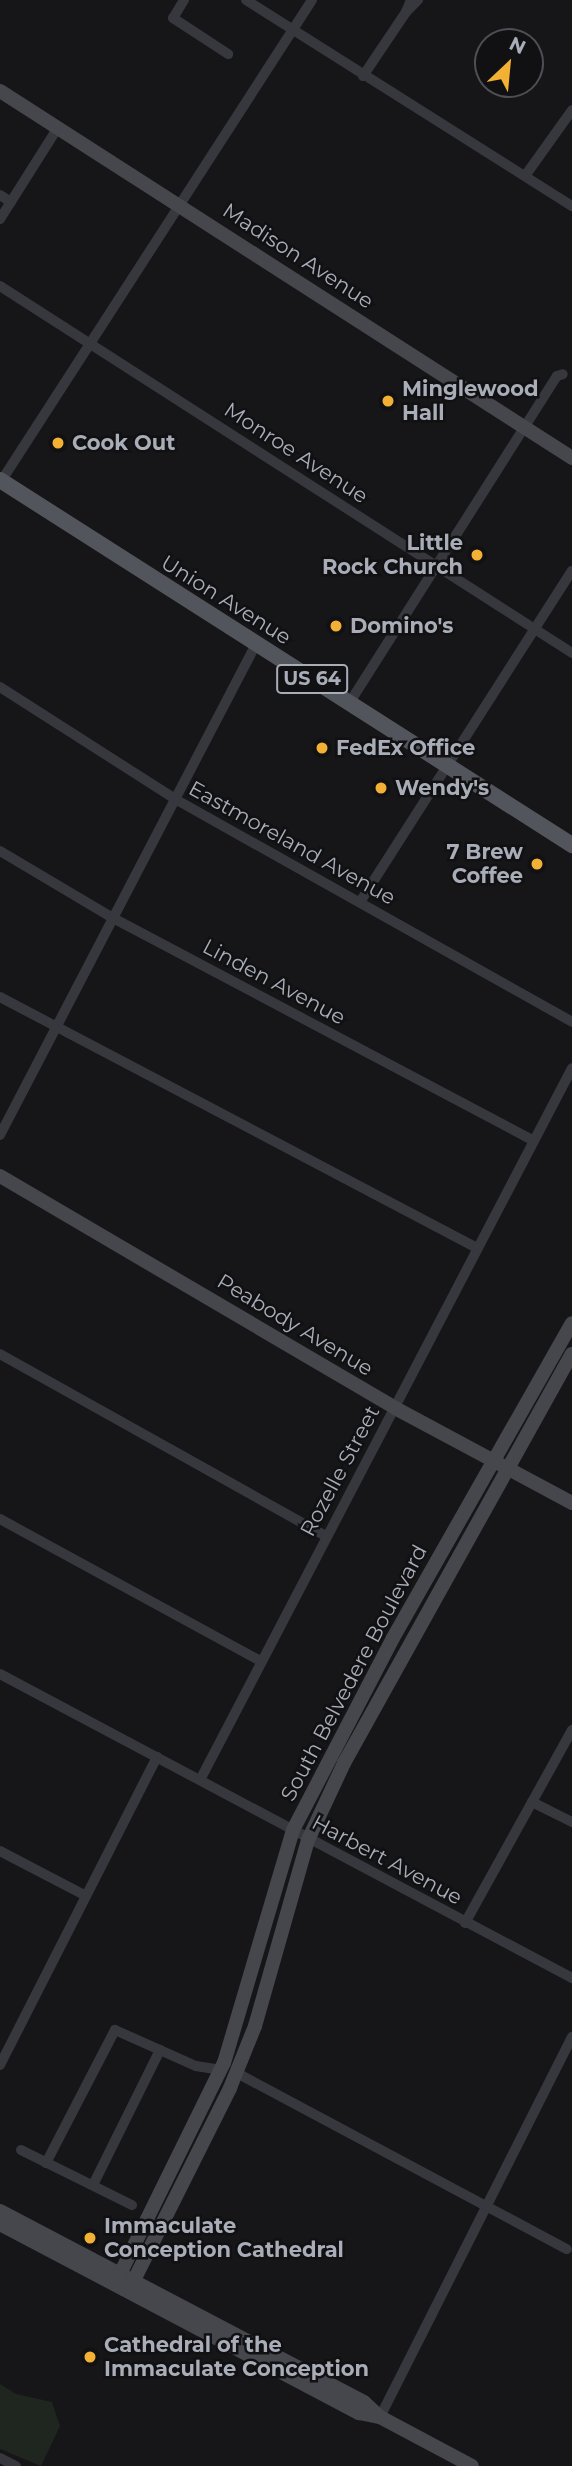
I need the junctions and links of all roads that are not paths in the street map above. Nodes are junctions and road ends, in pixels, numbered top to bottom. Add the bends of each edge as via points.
1 (184, 0) edge
2 (246, 0) edge
3 (312, 0) edge
4 (411, 0) edge
5 (418, 0) edge
6 (406, 12) junction
7 (292, 30) junction
8 (229, 54) dead end
9 (363, 76) junction
10 (0, 91) edge
11 (572, 110) edge
12 (57, 129) junction
13 (524, 176) junction
14 (0, 195) edge
15 (11, 202) junction
16 (180, 205) junction
17 (572, 206) edge
18 (0, 219) edge
19 (0, 286) edge
20 (92, 343) junction
21 (565, 371) dead end
22 (527, 429) junction
23 (572, 458) edge
24 (1, 481) edge
25 (437, 567) junction
26 (572, 571) edge
27 (533, 630) junction
28 (256, 644) junction
29 (572, 653) edge
30 (0, 687) edge
31 (350, 702) junction
32 (446, 765) junction
33 (175, 799) junction
34 (572, 845) edge
35 (0, 851) edge
36 (360, 902) junction
37 (113, 918) junction
38 (0, 997) edge
39 (572, 1021) edge
40 (56, 1027) junction
41 (572, 1069) edge
42 (0, 1135) edge
43 (534, 1141) junction
44 (0, 1175) edge
45 (477, 1248) junction
46 (572, 1324) edge
47 (0, 1354) edge
48 (572, 1354) edge
49 (396, 1408) junction
50 (495, 1462) junction
51 (509, 1470) junction
52 (572, 1503) edge
53 (0, 1519) edge
54 (326, 1536) junction
55 (393, 1638) junction
56 (410, 1647) junction
57 (262, 1662) junction
58 (0, 1674) edge
59 (572, 1730) edge
60 (157, 1758) junction
61 (200, 1780) junction
62 (532, 1802) junction
63 (572, 1822) edge
64 (293, 1830) junction
65 (307, 1840) junction
66 (0, 1852) edge
67 (86, 1896) junction
68 (465, 1923) junction
69 (572, 1978) edge
70 (572, 2037) edge
71 (160, 2050) junction
72 (0, 2065) edge
73 (228, 2070) junction
74 (20, 2150) dead end
75 (46, 2163) junction
76 (93, 2185) junction
77 (132, 2205) dead end
78 (485, 2207) junction
79 (3, 2223) edge
80 (567, 2249) dead end
81 (126, 2281) junction
82 (380, 2417) junction
83 (0, 2458) edge
84 (16, 2466) edge
85 (472, 2466) edge

1 - 8 street via 173,18
2 - 7 street
3 - 7 street
4 - 6 street
5 - 6 street
6 - 9 street
7 - 9 street
7 - 16 street
9 - 13 street
10 - 12 street, Madison Avenue
11 - 13 street
12 - 15 street
12 - 16 street, Madison Avenue
13 - 17 street
14 - 15 street
15 - 18 street
16 - 20 street
16 - 22 street, Madison Avenue
19 - 20 street, Monroe Avenue
20 - 24 street
20 - 25 street, Monroe Avenue
21 - 22 street
22 - 23 street, Madison Avenue
22 - 25 street
24 - 28 main road, Union Avenue / US 64
25 - 27 street, Monroe Avenue
25 - 31 street
26 - 27 street
27 - 29 street, Monroe Avenue
27 - 32 street
28 - 31 main road, Union Avenue / US 64
28 - 33 street
30 - 33 street, Eastmoreland Avenue
31 - 32 main road, Union Avenue / US 64
32 - 34 main road, Union Avenue / US 64
32 - 36 street
33 - 36 street, Eastmoreland Avenue
33 - 37 street
35 - 37 street, Linden Avenue
36 - 39 street, Eastmoreland Avenue
37 - 40 street
37 - 43 street, Linden Avenue
38 - 40 street
40 - 42 street
40 - 45 street
41 - 43 street, Rozelle Street
43 - 45 street, Rozelle Street
44 - 49 street, Peabody Avenue
45 - 49 street, Rozelle Street
46 - 50 street, South Belvedere Boulevard
47 - 54 street
48 - 51 street, South Belvedere Boulevard
49 - 50 street, Peabody Avenue
49 - 54 street, Rozelle Street
50 - 51 street, Peabody Avenue
50 - 55 street, South Belvedere Boulevard
51 - 52 street, Peabody Avenue
51 - 56 street, South Belvedere Boulevard
53 - 57 street
54 - 57 street, Rozelle Street
55 - 56 street
55 - 64 street, South Belvedere Boulevard
56 - 65 street, South Belvedere Boulevard via 344,1763
57 - 61 street, Rozelle Street
58 - 60 street, Harbert Avenue
59 - 62 street
60 - 61 street, Harbert Avenue
60 - 67 street
61 - 64 street, Harbert Avenue
62 - 63 street
62 - 68 street
64 - 65 street, Harbert Avenue
64 - 73 street, South Belvedere Boulevard
65 - 68 street, Harbert Avenue
65 - 73 street, South Belvedere Boulevard via 255,2026
66 - 67 street
67 - 72 street
68 - 69 street, Harbert Avenue
70 - 78 street
71 - 73 street via 195,2066
71 - 75 street via 115,2030
71 - 76 street
73 - 78 street
73 - 81 street, South Belvedere Boulevard
74 - 75 street
75 - 76 street
76 - 77 street
78 - 80 street
78 - 82 street
79 - 81 street
81 - 82 street via 359,2413
82 - 85 street
83 - 84 street

